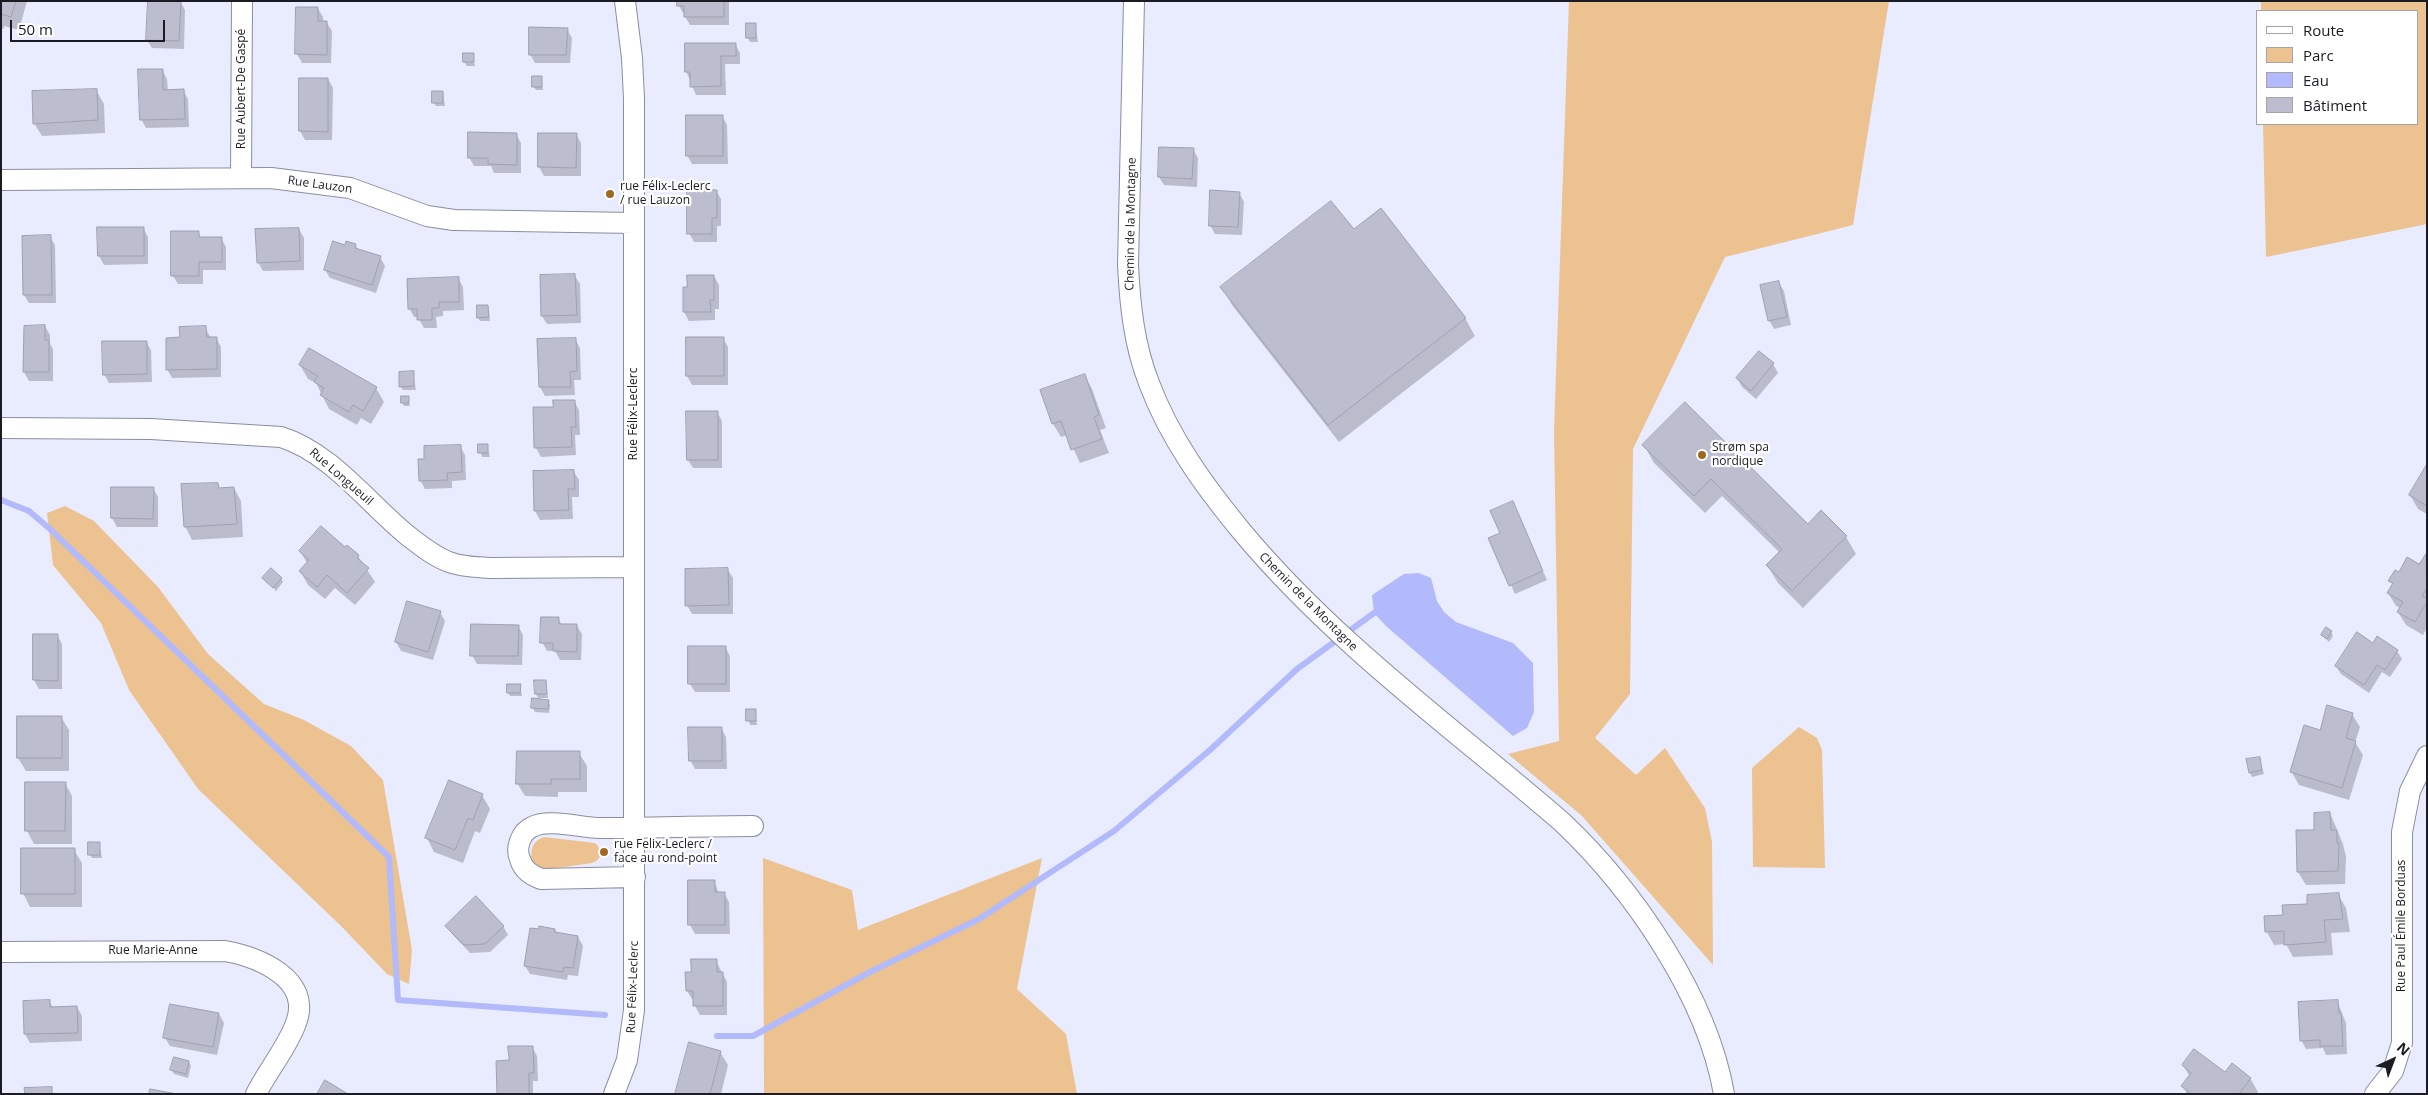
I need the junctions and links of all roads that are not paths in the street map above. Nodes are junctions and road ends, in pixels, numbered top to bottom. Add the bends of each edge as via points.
1 (242, 1) edge
2 (625, 1) edge
3 (1134, 1) edge
4 (241, 177) junction
5 (1, 180) edge
6 (634, 223) junction
7 (1, 428) edge
8 (633, 567) junction
9 (2427, 756) edge
10 (753, 826) dead end
11 (634, 827) junction
12 (635, 877) junction
13 (1, 952) edge
14 (256, 1094) edge
15 (614, 1094) edge
16 (1724, 1094) edge
17 (2375, 1094) edge

1 - 4 street, Rue Aubert-De Gaspé
2 - 6 street, Rue Félix-Leclerc via 634,99
3 - 16 street, Chemin de la Montagne via 1128,265 1133,324 1149,383 1171,432 1197,474 1258,551 1327,622 1358,652 1562,822 1622,885 1682,980 1717,1061
4 - 5 street, Rue Lauzon
4 - 6 street, Rue Lauzon via 339,185 427,216 454,220
6 - 8 street, Rue Félix-Leclerc
7 - 8 street, Rue Longueuil via 151,430 282,437 317,454 393,523 430,552 449,562 490,568
8 - 11 street, Rue Félix-Leclerc
9 - 17 street, Rue Paul Émile Borduas via 2410,791 2402,832 2402,1043 2393,1072
10 - 11 street
11 - 12 street, Rue Félix-Leclerc
11 - 12 street via 540,824 522,836 519,857 528,872 549,881
12 - 15 street, Rue Félix-Leclerc via 633,1028 627,1060
13 - 14 street, Rue Marie-Anne via 225,951 266,963 293,987 299,1010 297,1021

